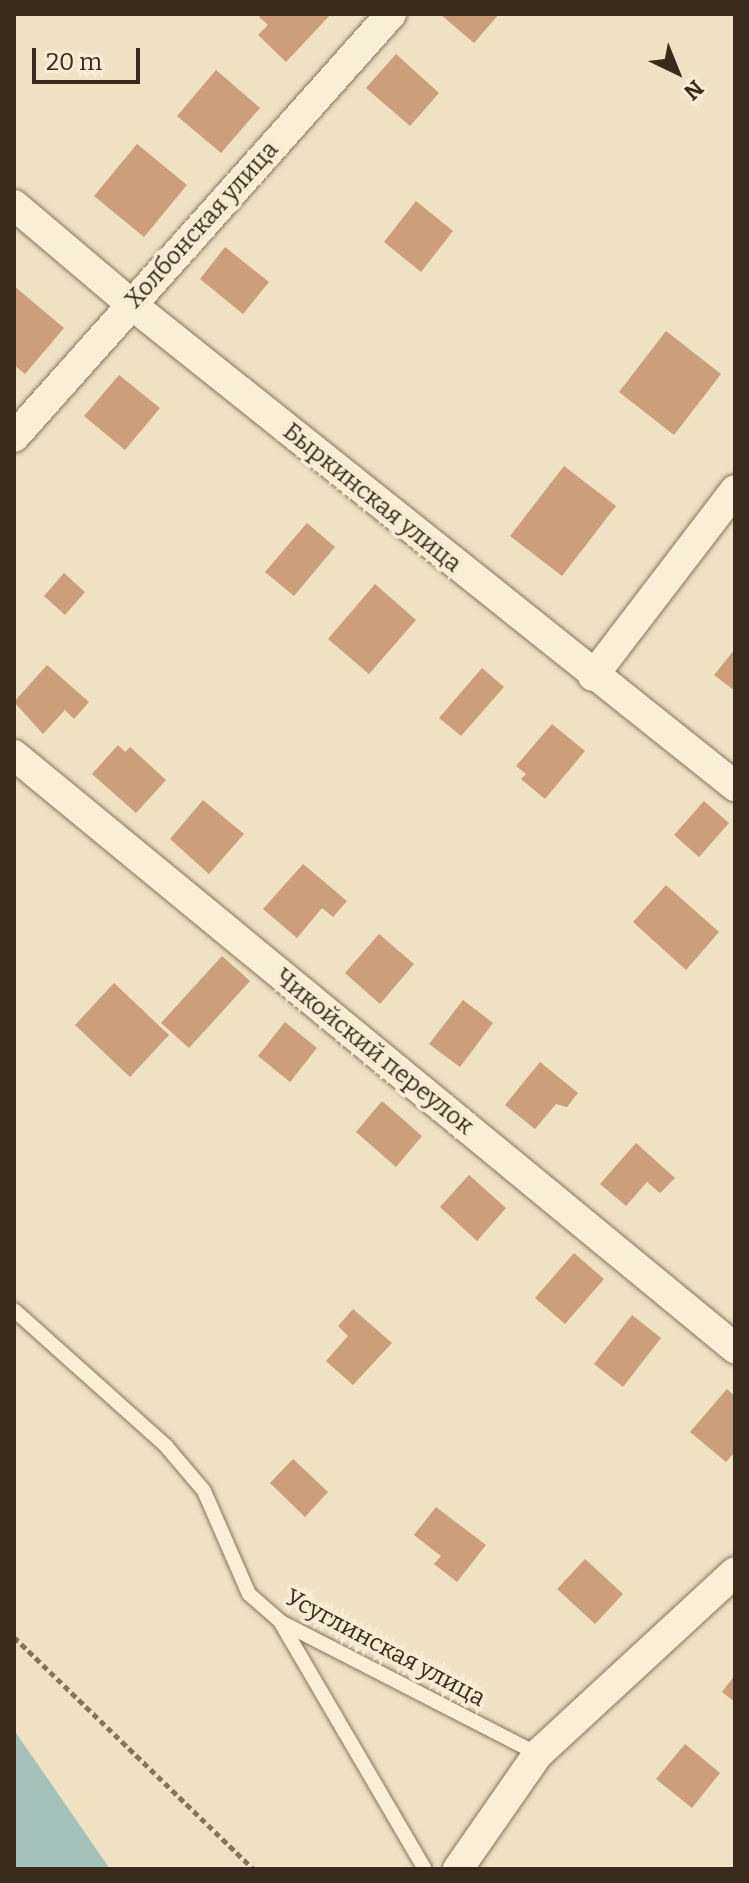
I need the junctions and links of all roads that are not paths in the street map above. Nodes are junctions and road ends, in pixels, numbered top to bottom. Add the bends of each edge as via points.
1 (391, 14) edge
2 (14, 205) edge
3 (131, 304) junction
4 (14, 437) edge
5 (735, 490) edge
6 (593, 676) junction
7 (14, 755) edge
8 (735, 786) edge
9 (14, 1310) edge
10 (735, 1348) edge
11 (735, 1572) edge
12 (281, 1622) junction
13 (538, 1754) junction
14 (425, 1869) edge
15 (458, 1869) edge

1 - 3 street, Холбонская улица
2 - 3 street, Быркинская улица
3 - 4 street, Холбонская улица
3 - 6 street, Быркинская улица
5 - 6 street
6 - 8 street, Быркинская улица
7 - 10 street, Чикойский переулок
9 - 12 lane, Усуглинская улица via 175,1457 204,1491 249,1594
11 - 13 street
12 - 13 lane, Усуглинская улица
12 - 14 lane
13 - 15 street

